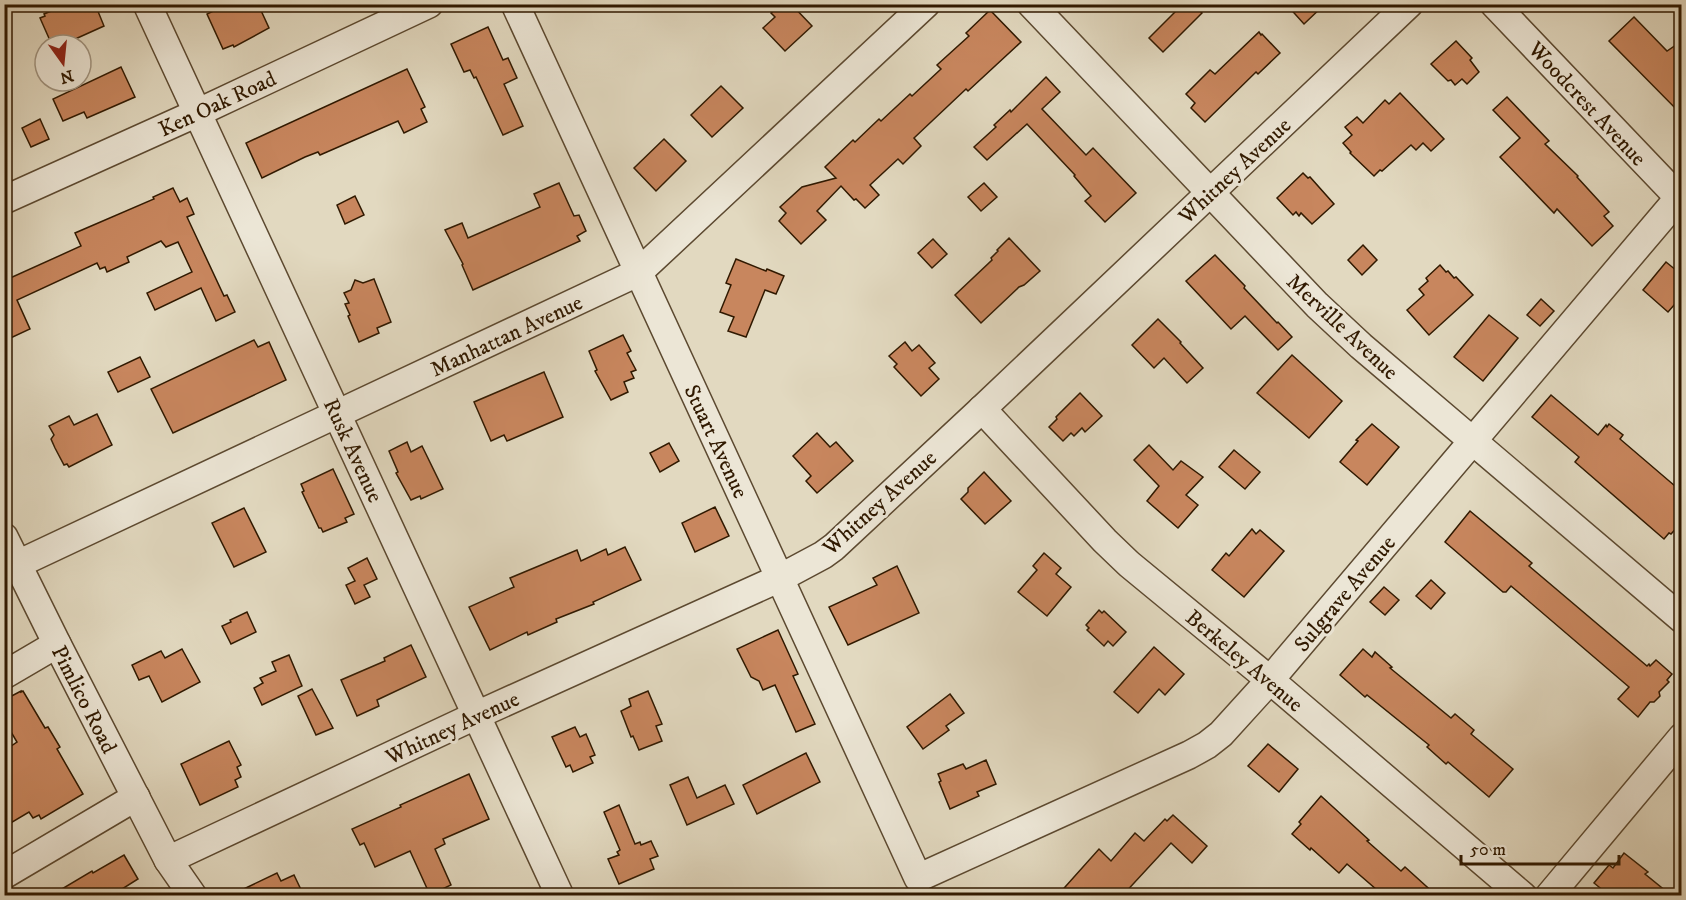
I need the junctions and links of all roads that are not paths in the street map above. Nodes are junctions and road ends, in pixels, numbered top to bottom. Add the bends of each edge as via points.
1 (147, 4) edge
2 (429, 4) edge
3 (515, 4) edge
4 (926, 4) edge
5 (1031, 4) edge
6 (1409, 4) edge
7 (1494, 4) edge
8 (197, 113) junction
9 (1209, 194) junction
10 (1680, 198) edge
11 (4, 200) edge
12 (639, 272) junction
13 (982, 409) junction
14 (338, 414) junction
15 (1473, 442) junction
16 (4, 537) edge
17 (18, 564) junction
18 (780, 578) junction
19 (1682, 619) edge
20 (57, 644) junction
21 (4, 675) edge
22 (1270, 680) junction
23 (477, 715) junction
24 (1682, 737) edge
25 (136, 797) junction
26 (168, 860) junction
27 (6, 872) edge
28 (918, 878) joint
29 (178, 896) edge
30 (193, 896) edge
31 (560, 896) edge
32 (1523, 896) edge
33 (1549, 896) edge

1 - 8 street, Rusk Avenue
2 - 8 street, Ken Oak Road
3 - 12 street, Stuart Avenue
4 - 12 street, Manhattan Avenue
5 - 9 street, Merville Avenue
6 - 9 street, Whitney Avenue
7 - 10 street, Woodcrest Avenue
8 - 11 street, Ken Oak Road
8 - 14 street, Rusk Avenue
9 - 13 street, Whitney Avenue
9 - 15 street, Merville Avenue via 1317,305
10 - 15 street, Sulgrave Avenue
12 - 14 street, Manhattan Avenue
12 - 18 street, Stuart Avenue
13 - 18 street, Whitney Avenue via 834,547
13 - 22 street, Berkeley Avenue via 1129,564
14 - 17 street, Manhattan Avenue
14 - 23 street, Rusk Avenue
15 - 19 street, Merville Avenue
15 - 22 street, Sulgrave Avenue
16 - 17 street, Pimlico Road
17 - 20 street, Pimlico Road
18 - 23 street, Whitney Avenue
18 - 28 street, Stuart Avenue
20 - 21 street
20 - 25 street, Pimlico Road
22 - 28 street, Sulgrave Avenue via 1221,734 1198,750
22 - 32 street, Berkeley Avenue
23 - 26 street, Whitney Avenue
23 - 31 street, Rusk Avenue
24 - 33 street
25 - 26 street, Pimlico Road
25 - 27 street
26 - 29 street, Pimlico Road
26 - 30 street, Pimlico Road

